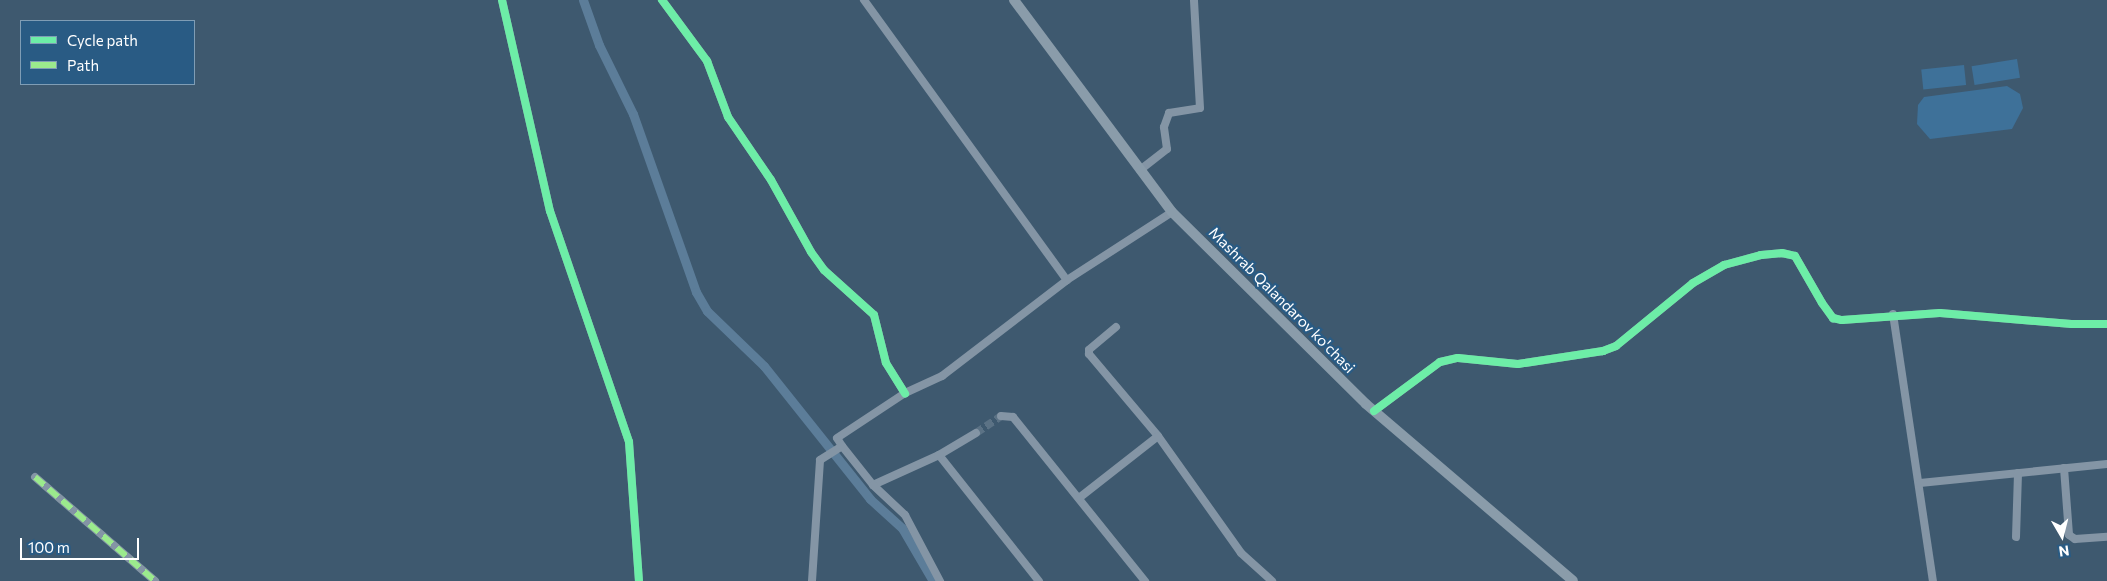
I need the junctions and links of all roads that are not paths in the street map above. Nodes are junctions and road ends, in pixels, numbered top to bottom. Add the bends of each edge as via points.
1 (502, 0) edge
2 (662, 0) edge
3 (864, 0) edge
4 (1014, 0) edge
5 (1194, 0) edge
6 (1140, 170) junction
7 (1172, 212) junction
8 (1067, 280) junction
9 (1893, 314) junction
10 (2107, 324) edge
11 (1116, 327) dead end
12 (905, 393) junction
13 (1374, 411) junction
14 (1001, 416) dead end
15 (976, 433) tunnel mouth
16 (1158, 436) junction
17 (840, 447) junction
18 (940, 455) junction
19 (2107, 464) edge
20 (2064, 468) junction
21 (2018, 473) junction
22 (35, 477) dead end
23 (1920, 483) junction
24 (872, 485) junction
25 (1079, 498) junction
26 (2016, 538) dead end
27 (2107, 538) edge
28 (155, 581) edge
29 (639, 581) edge
30 (812, 581) edge
31 (940, 581) edge
32 (1039, 581) edge
33 (1145, 581) edge
34 (1272, 581) edge
35 (1573, 581) edge
36 (1933, 581) edge

1 - 29 street via 550,211 629,442
2 - 12 street via 707,61 728,117 771,180 824,270 874,315 886,362
3 - 8 street
4 - 6 main road, Mashrab Qalandarov ko'chasi
5 - 6 street via 1200,108 1169,112 1164,127 1167,149
6 - 7 main road, Mashrab Qalandarov ko'chasi
7 - 8 street
7 - 13 main road, Mashrab Qalandarov ko'chasi
8 - 12 street via 942,376
9 - 10 street via 1940,313
9 - 13 street via 1842,320 1833,318 1795,256 1761,255 1724,266 1693,284 1616,346 1603,351 1518,364 1458,358 1440,362
9 - 23 street
11 - 16 street via 1089,350 1089,354
12 - 17 street via 837,438
13 - 35 main road, Mashrab Qalandarov ko'chasi
14 - 25 street via 1013,417
15 - 18 street
16 - 25 street
16 - 34 street via 1217,523 1241,553
17 - 24 street
17 - 30 street via 820,460
18 - 24 street
18 - 32 street
19 - 20 street
20 - 21 street
20 - 27 street via 2069,535 2075,540
21 - 23 street
21 - 26 street
22 - 28 street
23 - 36 street
24 - 31 street via 909,520
25 - 33 street

